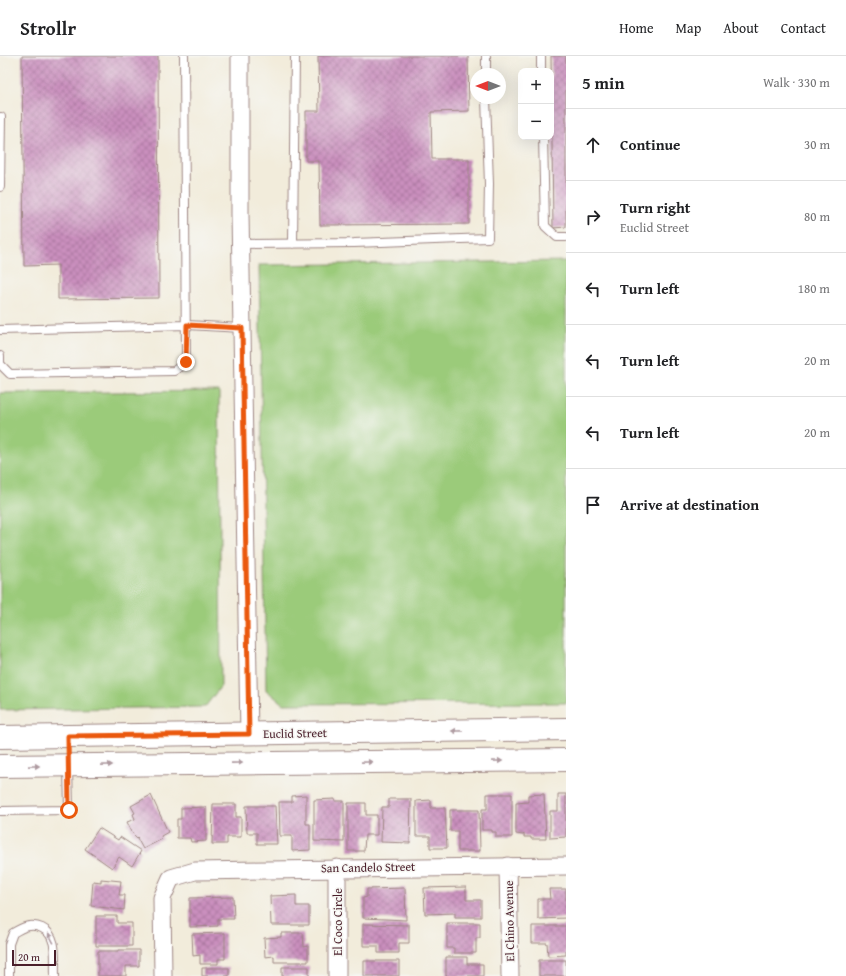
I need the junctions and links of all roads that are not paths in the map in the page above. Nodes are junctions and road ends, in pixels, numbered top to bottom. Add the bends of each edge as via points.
1 (184, 56) edge
2 (240, 56) edge
3 (294, 56) edge
4 (486, 56) edge
5 (541, 56) edge
6 (486, 68) edge
7 (541, 68) edge
8 (486, 104) edge
9 (1, 117) dead end
10 (543, 140) edge
11 (0, 187) edge
12 (566, 237) edge
13 (240, 244) junction
14 (293, 244) junction
15 (187, 325) junction
16 (242, 328) junction
17 (0, 330) edge
18 (0, 356) edge
19 (566, 729) edge
20 (249, 734) junction
21 (68, 736) junction
22 (0, 737) edge
23 (566, 760) edge
24 (68, 765) junction
25 (0, 766) edge
26 (0, 811) edge
27 (508, 866) junction
28 (566, 866) edge
29 (337, 868) junction
30 (9, 976) edge
31 (55, 976) edge
32 (163, 976) edge
33 (337, 976) edge
34 (510, 976) edge

1 - 15 lane
2 - 13 street
3 - 14 lane
4 - 6 lane
5 - 7 lane
8 - 14 lane via 488,238
9 - 11 lane
10 - 12 lane via 545,226 557,237
13 - 14 lane
13 - 16 street
15 - 16 lane
15 - 17 lane
15 - 18 lane via 186,362 174,371 10,374 0,364
16 - 20 street
19 -> 20 main road, Euclid Street
20 - 21 main road, Euclid Street
21 - 22 main road, Euclid Street
21 - 24 main road
24 -> 23 main road
25 -> 24 main road
24 - 26 lane via 69,810
27 - 28 street, San Candelo Street
27 - 29 street, San Candelo Street
27 - 34 street, El Chino Avenue
29 - 32 street, San Candelo Street via 195,870 171,878 162,898
29 - 33 street, El Coco Circle
31 -> 30 lane via 52,936 45,929 36,926 25,926 13,933 9,944

